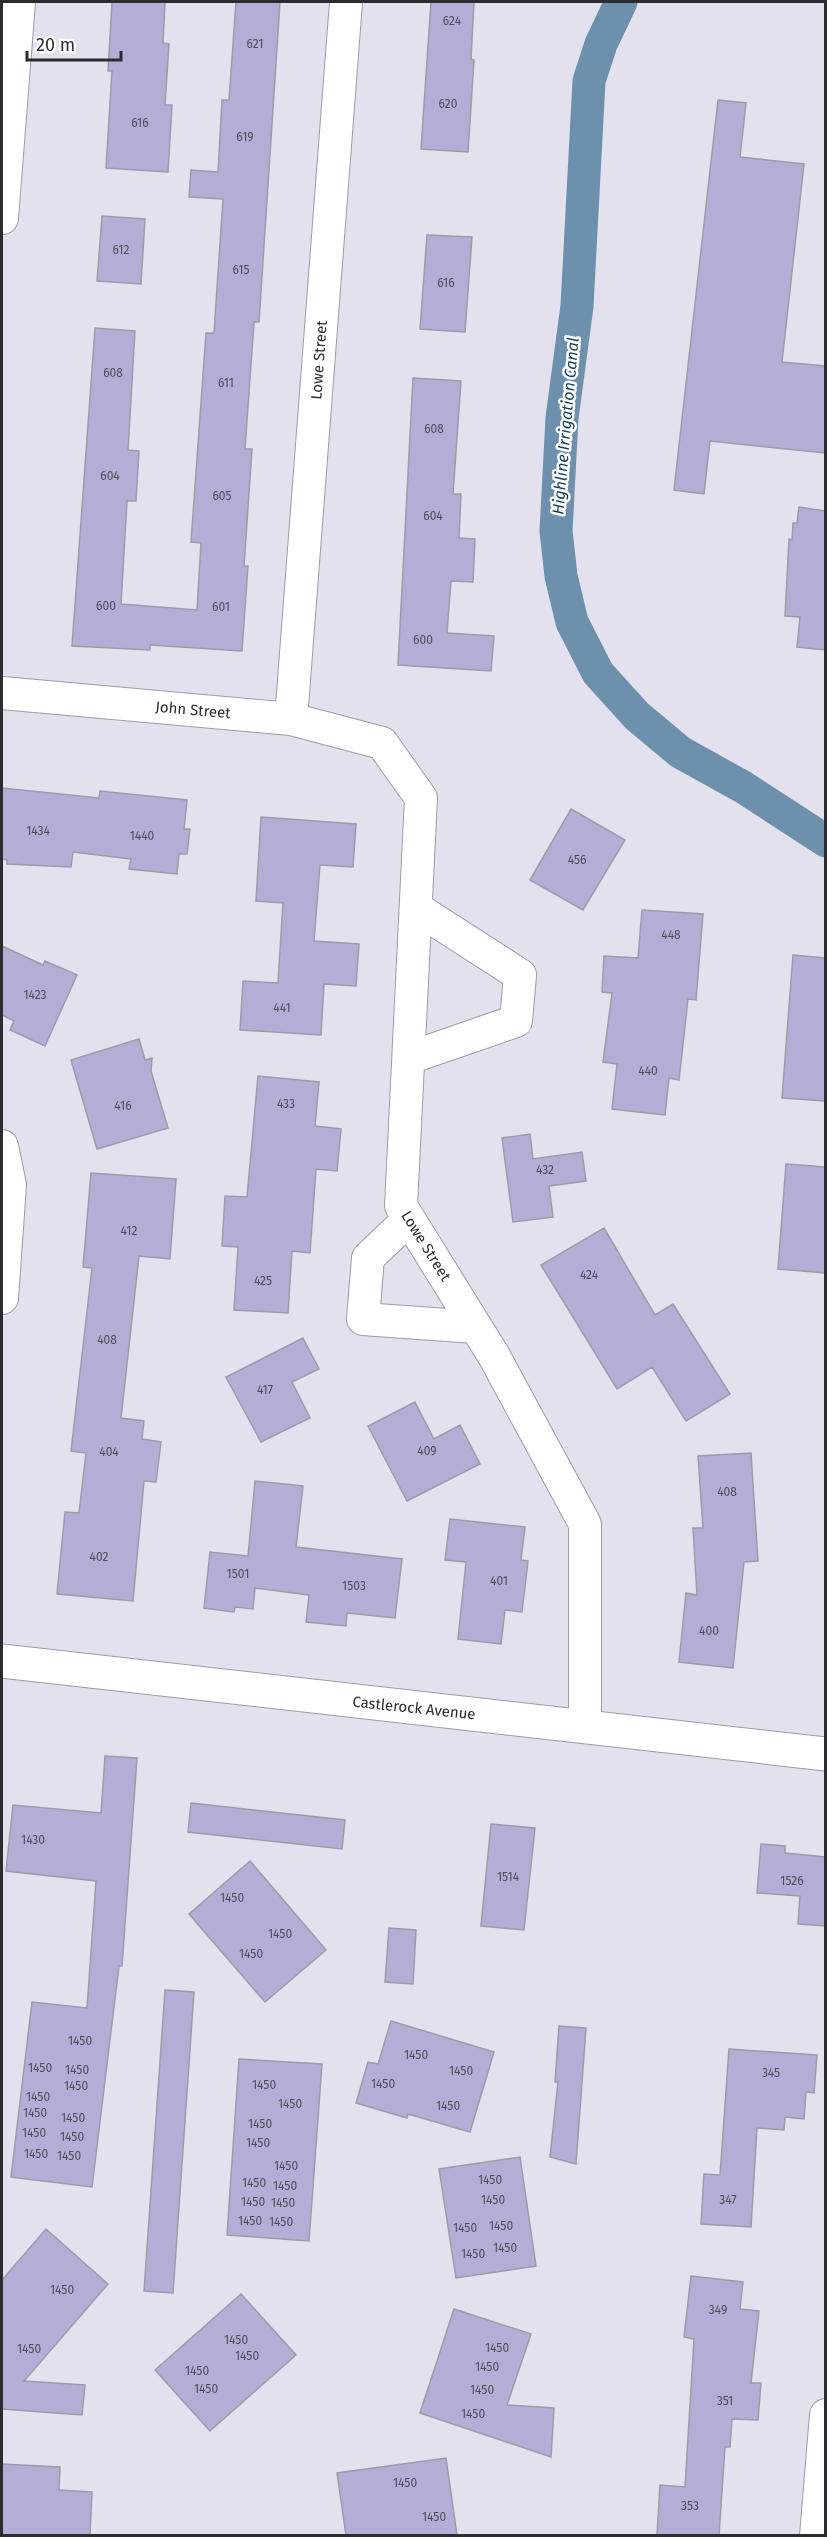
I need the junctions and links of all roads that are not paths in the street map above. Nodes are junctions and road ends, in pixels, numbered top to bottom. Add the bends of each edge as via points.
1 (19, 2) edge
2 (346, 2) edge
3 (2, 218) edge
4 (2, 693) edge
5 (291, 719) junction
6 (382, 743) joint
7 (416, 908) junction
8 (409, 1058) junction
9 (2, 1146) edge
10 (409, 1219) junction
11 (2, 1298) edge
12 (476, 1327) junction
13 (2, 1661) edge
14 (585, 1727) junction
15 (825, 1754) edge
16 (825, 2415) edge
17 (816, 2535) edge

1 - 3 street
2 - 5 street, Lowe Street
4 - 5 street, John Street
5 - 6 street, John Street
6 - 7 street, Lowe Street via 421,798
7 - 8 street, Lowe Street
7 - 8 street via 520,975 516,1021
8 - 10 street, Lowe Street via 401,1206
9 - 11 street via 10,1185
10 - 12 street, Lowe Street
10 - 12 street via 368,1258 363,1319
12 - 14 street, Lowe Street via 585,1524
13 - 14 street, Castlerock Avenue
14 - 15 street, Castlerock Avenue
16 - 17 street

